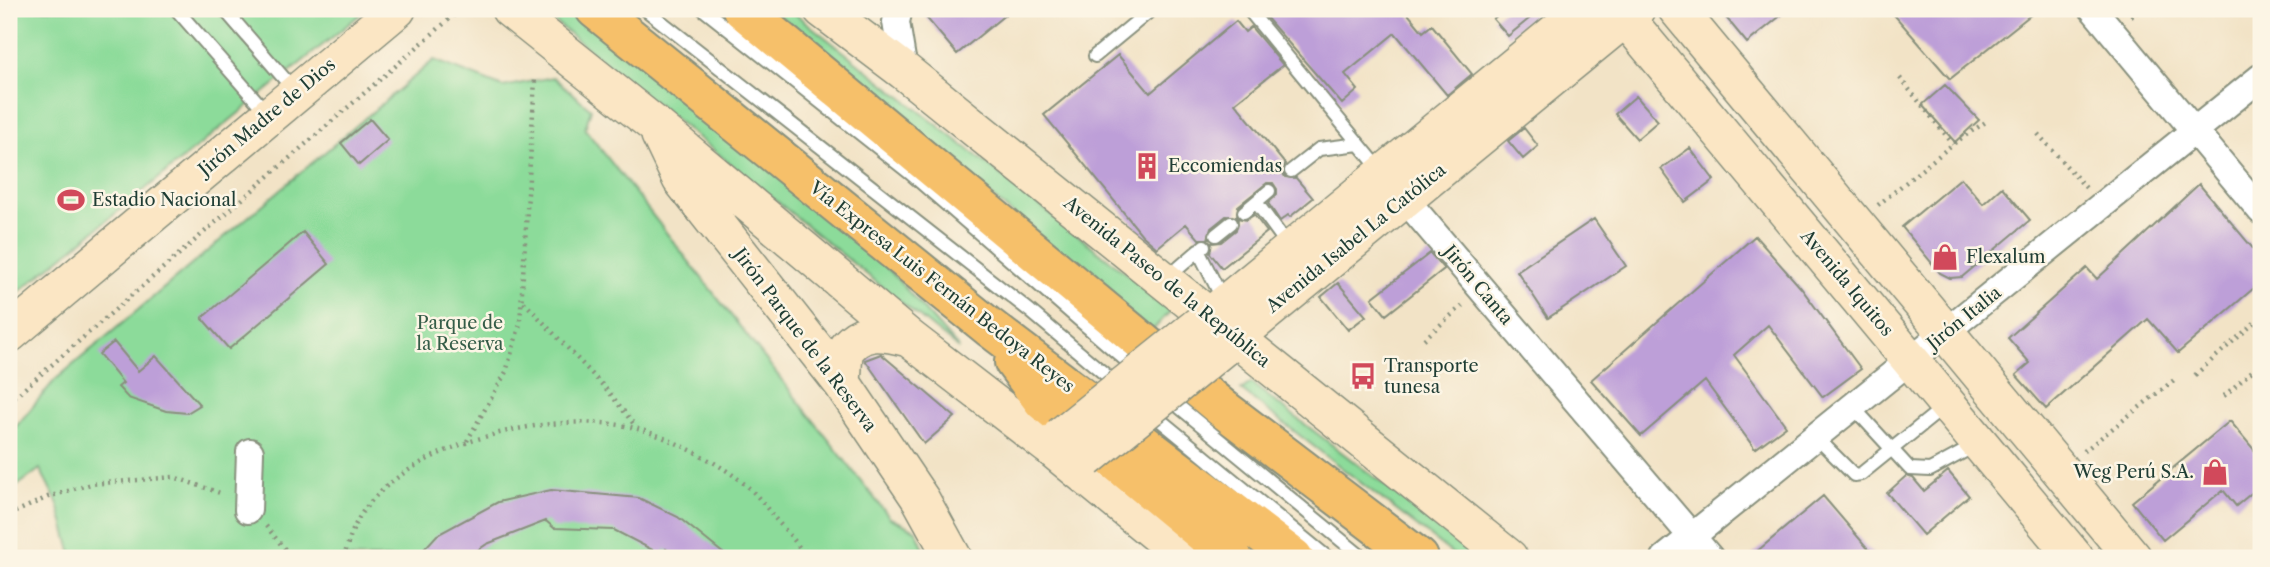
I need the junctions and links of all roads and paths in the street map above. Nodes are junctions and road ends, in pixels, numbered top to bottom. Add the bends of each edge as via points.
1 (176, 9) edge
2 (224, 9) edge
3 (397, 9) edge
4 (461, 9) edge
5 (510, 9) edge
6 (594, 9) edge
7 (645, 9) edge
8 (703, 9) edge
9 (742, 9) edge
10 (824, 9) edge
11 (899, 9) edge
12 (1152, 9) edge
13 (1248, 9) edge
14 (1584, 9) edge
15 (1677, 9) edge
16 (2092, 9) edge
17 (1627, 12) edge
18 (1095, 56) dead end
19 (904, 71) junction
20 (2261, 77) edge
21 (1900, 78) dead end
22 (535, 80) dead end
23 (283, 104) junction
24 (1987, 121) dead end
25 (655, 125) junction
26 (2194, 130) junction
27 (2038, 134) dead end
28 (1359, 144) junction
29 (1953, 144) junction
30 (1291, 171) dead end
31 (1393, 185) junction
32 (1269, 191) dead end
33 (1256, 202) junction
34 (2101, 207) junction
35 (2261, 211) edge
36 (1244, 212) dead end
37 (1231, 223) dead end
38 (1855, 223) junction
39 (1216, 235) dead end
40 (1290, 248) junction
41 (1165, 280) junction
42 (1482, 289) junction
43 (524, 302) junction
44 (2261, 317) edge
45 (1220, 325) junction
46 (989, 327) junction
47 (1946, 332) junction
48 (9, 334) edge
49 (909, 338) junction
50 (1424, 339) dead end
51 (1911, 361) junction
52 (2261, 363) edge
53 (2195, 374) dead end
54 (2174, 380) dead end
55 (842, 383) junction
56 (2224, 396) dead end
57 (9, 402) edge
58 (1947, 404) junction
59 (1853, 407) junction
60 (636, 428) junction
61 (1816, 437) junction
62 (467, 442) junction
63 (1979, 443) junction
64 (1891, 448) junction
65 (250, 452) dead end
66 (1068, 452) junction
67 (2060, 470) junction
68 (248, 510) junction
69 (9, 515) edge
70 (1692, 537) junction
71 (292, 558) edge
72 (344, 558) edge
73 (805, 558) edge
74 (953, 558) edge
75 (1186, 558) edge
76 (1233, 558) edge
77 (1294, 558) edge
78 (1328, 558) edge
79 (1363, 558) edge
80 (1419, 558) edge
81 (1509, 558) edge
82 (1665, 558) edge
83 (1710, 558) edge
84 (2075, 558) edge
85 (2133, 558) edge

1 - 23 lane
2 - 23 lane
3 - 23 main road, Jirón Madre de Dios
4 - 57 path
5 - 25 main road
6 - 46 highway, Vía Expresa Luis Fernán Bedoya Reyes
7 - 78 lane via 1030,311
8 - 79 lane via 910,173 1225,447
9 - 80 highway via 1222,408
10 - 19 main road, Avenida Paseo de la República
11 - 19 street via 896,22
12 - 18 lane
13 - 28 lane, Jirón Canta
14 - 31 main road, Avenida Isabel La Católica
15 - 38 main road
16 - 26 street
17 - 31 main road, Avenida Isabel La Católica
17 - 51 main road, Avenida Iquitos
19 - 41 main road, Avenida Paseo de la República
20 - 26 street, Jirón Italia
21 - 29 path
22 - 43 path
23 - 48 main road, Jirón Madre de Dios
24 - 29 path
25 - 49 main road
25 - 55 main road, Jirón Parque de la Reserva via 681,179
26 - 34 street, Jirón Italia
26 - 35 street
27 - 34 path
28 - 30 lane via 1319,149
28 - 31 lane, Jirón Canta
29 - 38 path
31 - 40 main road, Avenida Isabel La Católica
31 - 42 street, Jirón Canta
31 - 45 main road, Avenida Isabel La Católica
32 - 33 lane
33 - 36 lane
33 - 40 lane
34 - 47 street, Jirón Italia
37 - 39 lane
38 - 47 main road
40 - 45 main road, Avenida Isabel La Católica
41 - 45 main road, Avenida Paseo de la República
41 - 45 lane via 1201,248
42 - 50 path
42 - 70 street, Jirón Canta
43 - 60 path via 609,391
43 - 62 path via 506,372
44 - 53 path
45 - 66 main road, Avenida Isabel La Católica, bridge
45 - 81 main road, Avenida Paseo de la República
46 - 76 highway via 1043,401
46 - 77 highway, Vía Expresa Luis Fernán Bedoya Reyes
47 - 51 street, Jirón Italia
47 - 67 main road
49 - 55 main road via 881,331 862,336 844,352
49 - 66 main road
51 - 58 main road, Avenida Iquitos
51 - 59 street, Jirón Italia
52 - 56 path
54 - 67 path
55 - 74 main road, Jirón Parque de la Reserva via 921,500
58 - 63 main road, Avenida Iquitos
58 - 64 lane
59 - 61 street, Jirón Italia
59 - 64 lane
60 - 62 path via 595,422 506,431
60 - 73 path via 677,442 749,487
61 - 64 lane via 1854,475
61 - 70 street, Jirón Italia
62 - 72 path via 397,480 365,509
63 - 64 lane via 1938,467 1921,471 1910,469
63 - 84 main road, Avenida Iquitos
65 - 68 street
66 - 75 main road
67 - 85 main road
68 - 69 path via 230,497 174,477 91,484
68 - 71 path
70 - 82 street, Jirón Italia
70 - 83 street, Jirón Canta

